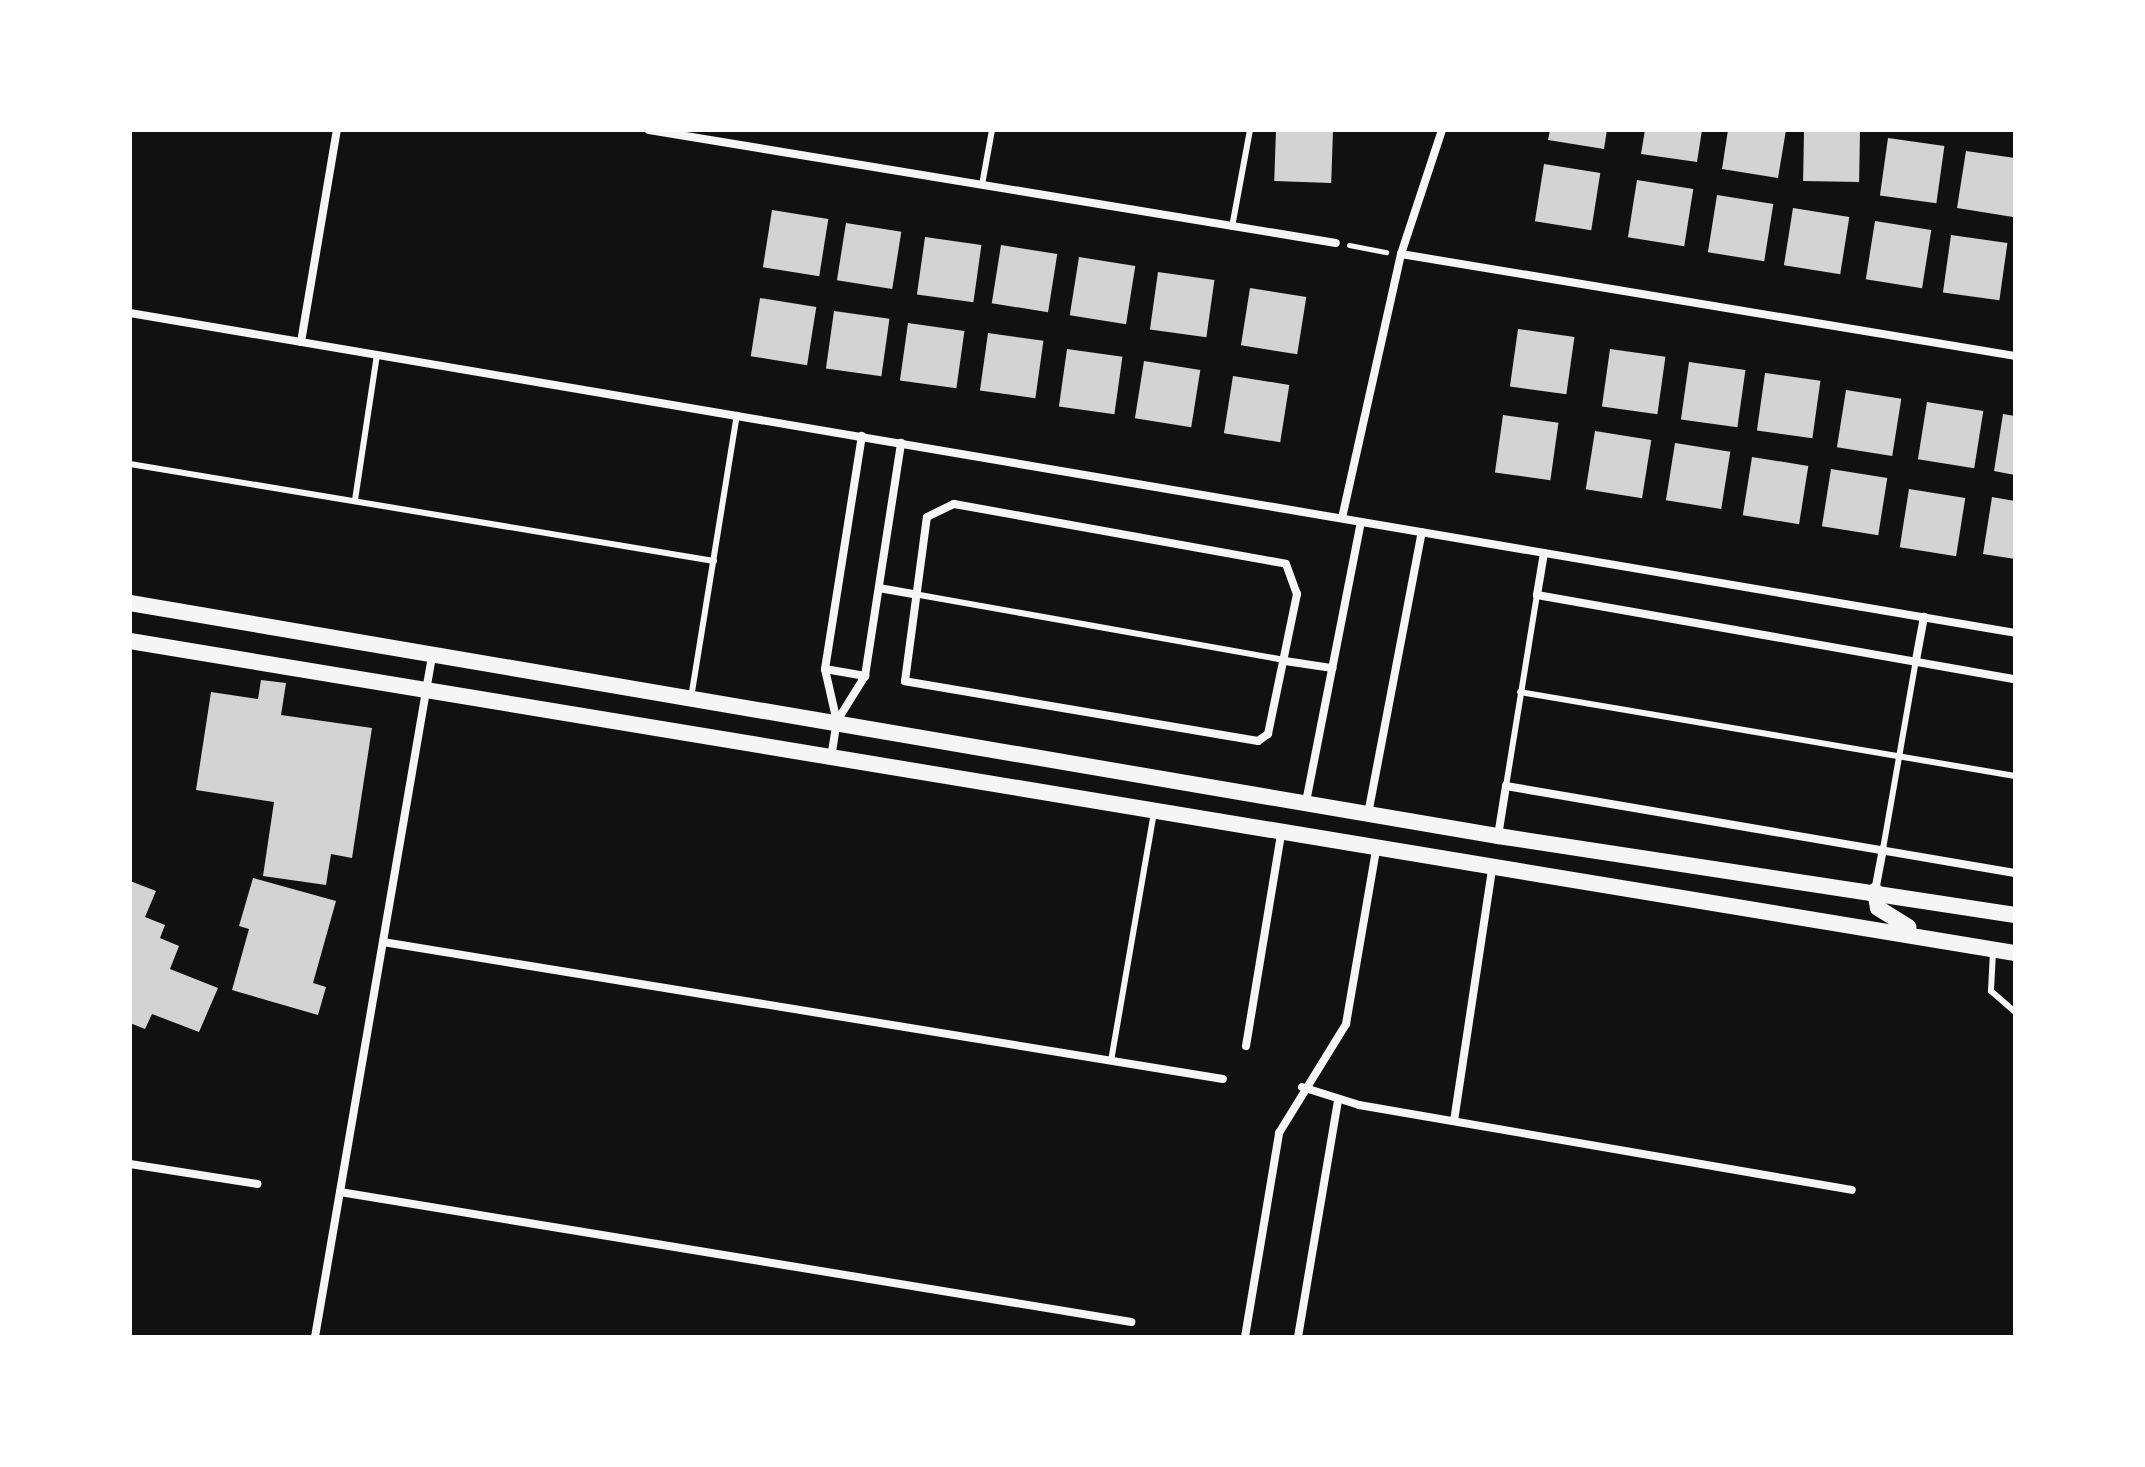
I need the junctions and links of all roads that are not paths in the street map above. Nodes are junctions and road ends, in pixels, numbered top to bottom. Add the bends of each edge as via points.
1 (337, 130) edge
2 (649, 130) edge
3 (717, 130) edge
4 (992, 130) edge
5 (1250, 130) edge
6 (1442, 130) edge
7 (714, 141) junction
8 (982, 185) junction
9 (1232, 227) junction
10 (1336, 243) road end
11 (1401, 254) junction
12 (130, 313) edge
13 (301, 342) junction
14 (377, 355) junction
15 (2015, 356) edge
16 (737, 415) junction
17 (862, 436) junction
18 (901, 443) junction
19 (130, 464) edge
20 (355, 500) junction
21 (1342, 518) junction
22 (1361, 522) junction
23 (1422, 532) junction
24 (1544, 553) junction
25 (714, 561) junction
26 (879, 588) junction
27 (914, 594) junction
28 (1537, 595) junction
29 (130, 603) edge
30 (1924, 617) junction
31 (2015, 633) edge
32 (130, 641) edge
33 (432, 656) junction
34 (1916, 660) junction
35 (1285, 661) junction
36 (1332, 668) junction
37 (825, 669) junction
38 (865, 676) junction
39 (2015, 679) edge
40 (1520, 692) junction
41 (426, 693) junction
42 (691, 698) junction
43 (837, 722) junction
44 (1900, 755) junction
45 (831, 758) junction
46 (2015, 776) edge
47 (1506, 786) junction
48 (1306, 802) junction
49 (1154, 813) junction
50 (1368, 814) junction
51 (1281, 835) junction
52 (1498, 836) junction
53 (1883, 849) junction
54 (1376, 851) junction
55 (1492, 870) junction
56 (2015, 873) edge
57 (1875, 891) junction
58 (2015, 915) edge
59 (1931, 937) junction
60 (383, 942) junction
61 (1993, 948) junction
62 (2015, 953) edge
63 (2015, 1012) edge
64 (1246, 1046) dead end
65 (1111, 1061) junction
66 (1223, 1079) dead end
67 (1302, 1087) junction
68 (1338, 1101) junction
69 (1454, 1121) junction
70 (130, 1164) edge
71 (257, 1184) dead end
72 (1852, 1190) dead end
73 (340, 1192) junction
74 (1131, 1322) dead end
75 (1299, 1332) edge
76 (315, 1337) edge
77 (1245, 1337) edge

1 - 13 street
2 - 7 street
3 - 7 street
4 - 8 lane
5 - 9 lane
6 - 11 street
7 - 8 street
8 - 9 street
9 - 10 street
11 - 15 street
11 - 21 street
12 - 13 street
13 - 14 street
14 - 16 street
14 - 20 lane
16 - 17 street
16 - 25 lane
17 - 18 street
17 - 37 street
18 - 21 street
18 - 26 street
19 - 20 lane
20 - 25 lane
21 - 22 street
22 - 23 street
22 - 36 street
23 - 24 street
23 - 50 street
24 - 28 street
24 - 30 street
25 - 42 lane
26 - 27 street
26 - 38 street
27 - 35 lane
27 - 35 street via 901,668 915,685 1258,741 1275,719
27 - 35 street via 927,517 939,506 1286,564 1297,594
28 - 34 street
28 - 40 lane
29 - 33 main road
30 - 31 street
30 - 34 street
32 - 41 main road
33 - 41 street
33 - 42 main road
34 - 39 street
34 - 44 lane
35 - 36 street
36 - 48 street
37 - 38 street
37 - 43 street
38 - 43 street
40 - 44 lane
40 - 47 lane
41 - 45 main road
41 - 60 street
42 - 43 main road
43 - 45 street
43 - 48 main road
44 - 46 lane
44 - 53 lane
45 - 49 main road
47 - 52 street
47 - 53 street
48 - 50 main road
49 - 51 main road
49 - 65 lane
50 - 52 main road
51 - 54 main road
51 - 64 street
52 - 57 main road
53 - 56 street
53 - 57 street
54 - 55 main road
54 - 67 street via 1346,1024
55 - 59 main road
55 - 69 street
57 - 58 main road
57 - 59 main road via 1885,916
59 - 61 main road
60 - 65 street
60 - 73 street
61 - 62 main road
61 - 63 lane via 1991,991
65 - 66 street
67 - 68 street
67 - 77 street via 1279,1133
68 - 69 street
68 - 75 street
69 - 72 street
70 - 71 street
73 - 74 street
73 - 76 street

